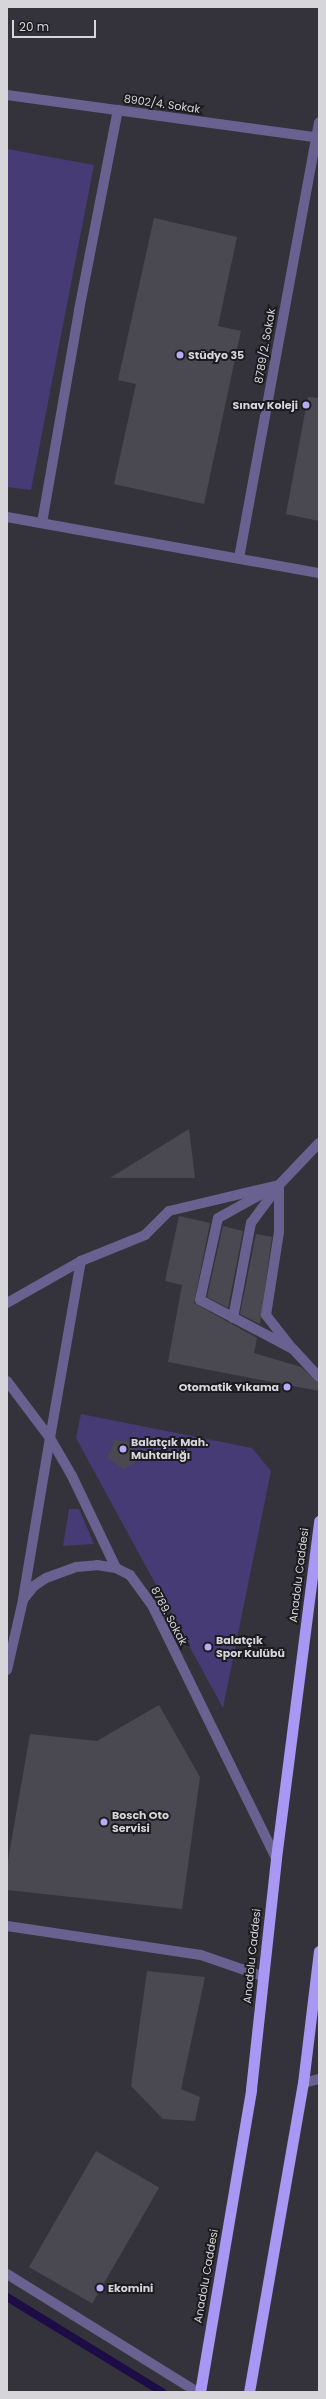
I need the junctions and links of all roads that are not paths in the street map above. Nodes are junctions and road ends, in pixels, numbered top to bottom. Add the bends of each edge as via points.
1 (7, 95) edge
2 (118, 110) junction
3 (319, 122) edge
4 (317, 138) edge
5 (7, 517) edge
6 (42, 523) junction
7 (239, 558) junction
8 (319, 572) edge
9 (319, 1143) edge
10 (280, 1185) junction
11 (81, 1261) junction
12 (7, 1303) edge
13 (233, 1318) junction
14 (293, 1350) junction
15 (319, 1377) edge
16 (7, 1381) edge
17 (50, 1438) junction
18 (319, 1521) edge
19 (116, 1568) junction
20 (23, 1600) junction
21 (7, 1670) edge
22 (276, 1858) junction
23 (7, 1926) edge
24 (319, 1950) edge
25 (262, 1976) junction
26 (319, 2079) edge
27 (303, 2083) junction
28 (7, 2274) edge
29 (197, 2392) edge
30 (200, 2392) edge
31 (249, 2392) edge

1 - 2 street, 8902/4. Sokak
2 - 4 street, 8902/4. Sokak
2 - 6 street via 79,310
3 - 4 street
4 - 7 street, 8789/2. Sokak
5 - 6 street
6 - 7 street
7 - 8 street
9 - 10 street
10 - 11 street via 169,1211 145,1235
10 - 13 street via 251,1223
10 - 13 street via 218,1218 200,1300
10 - 14 street via 279,1232 266,1315
11 - 12 street
11 - 17 street
13 - 14 street
14 - 15 street
16 - 17 street
17 - 19 street via 72,1476
17 - 20 street
18 - 22 highway, Anadolu Caddesi
19 - 20 street via 97,1565 59,1572 34,1586
19 - 22 street, 8789. Sokak via 130,1575 153,1607
20 - 21 street
22 - 25 highway, Anadolu Caddesi
23 - 25 street via 201,1955
24 - 27 highway
25 - 30 highway, Anadolu Caddesi via 251,2089
26 - 27 street
27 - 31 highway
28 - 29 street

